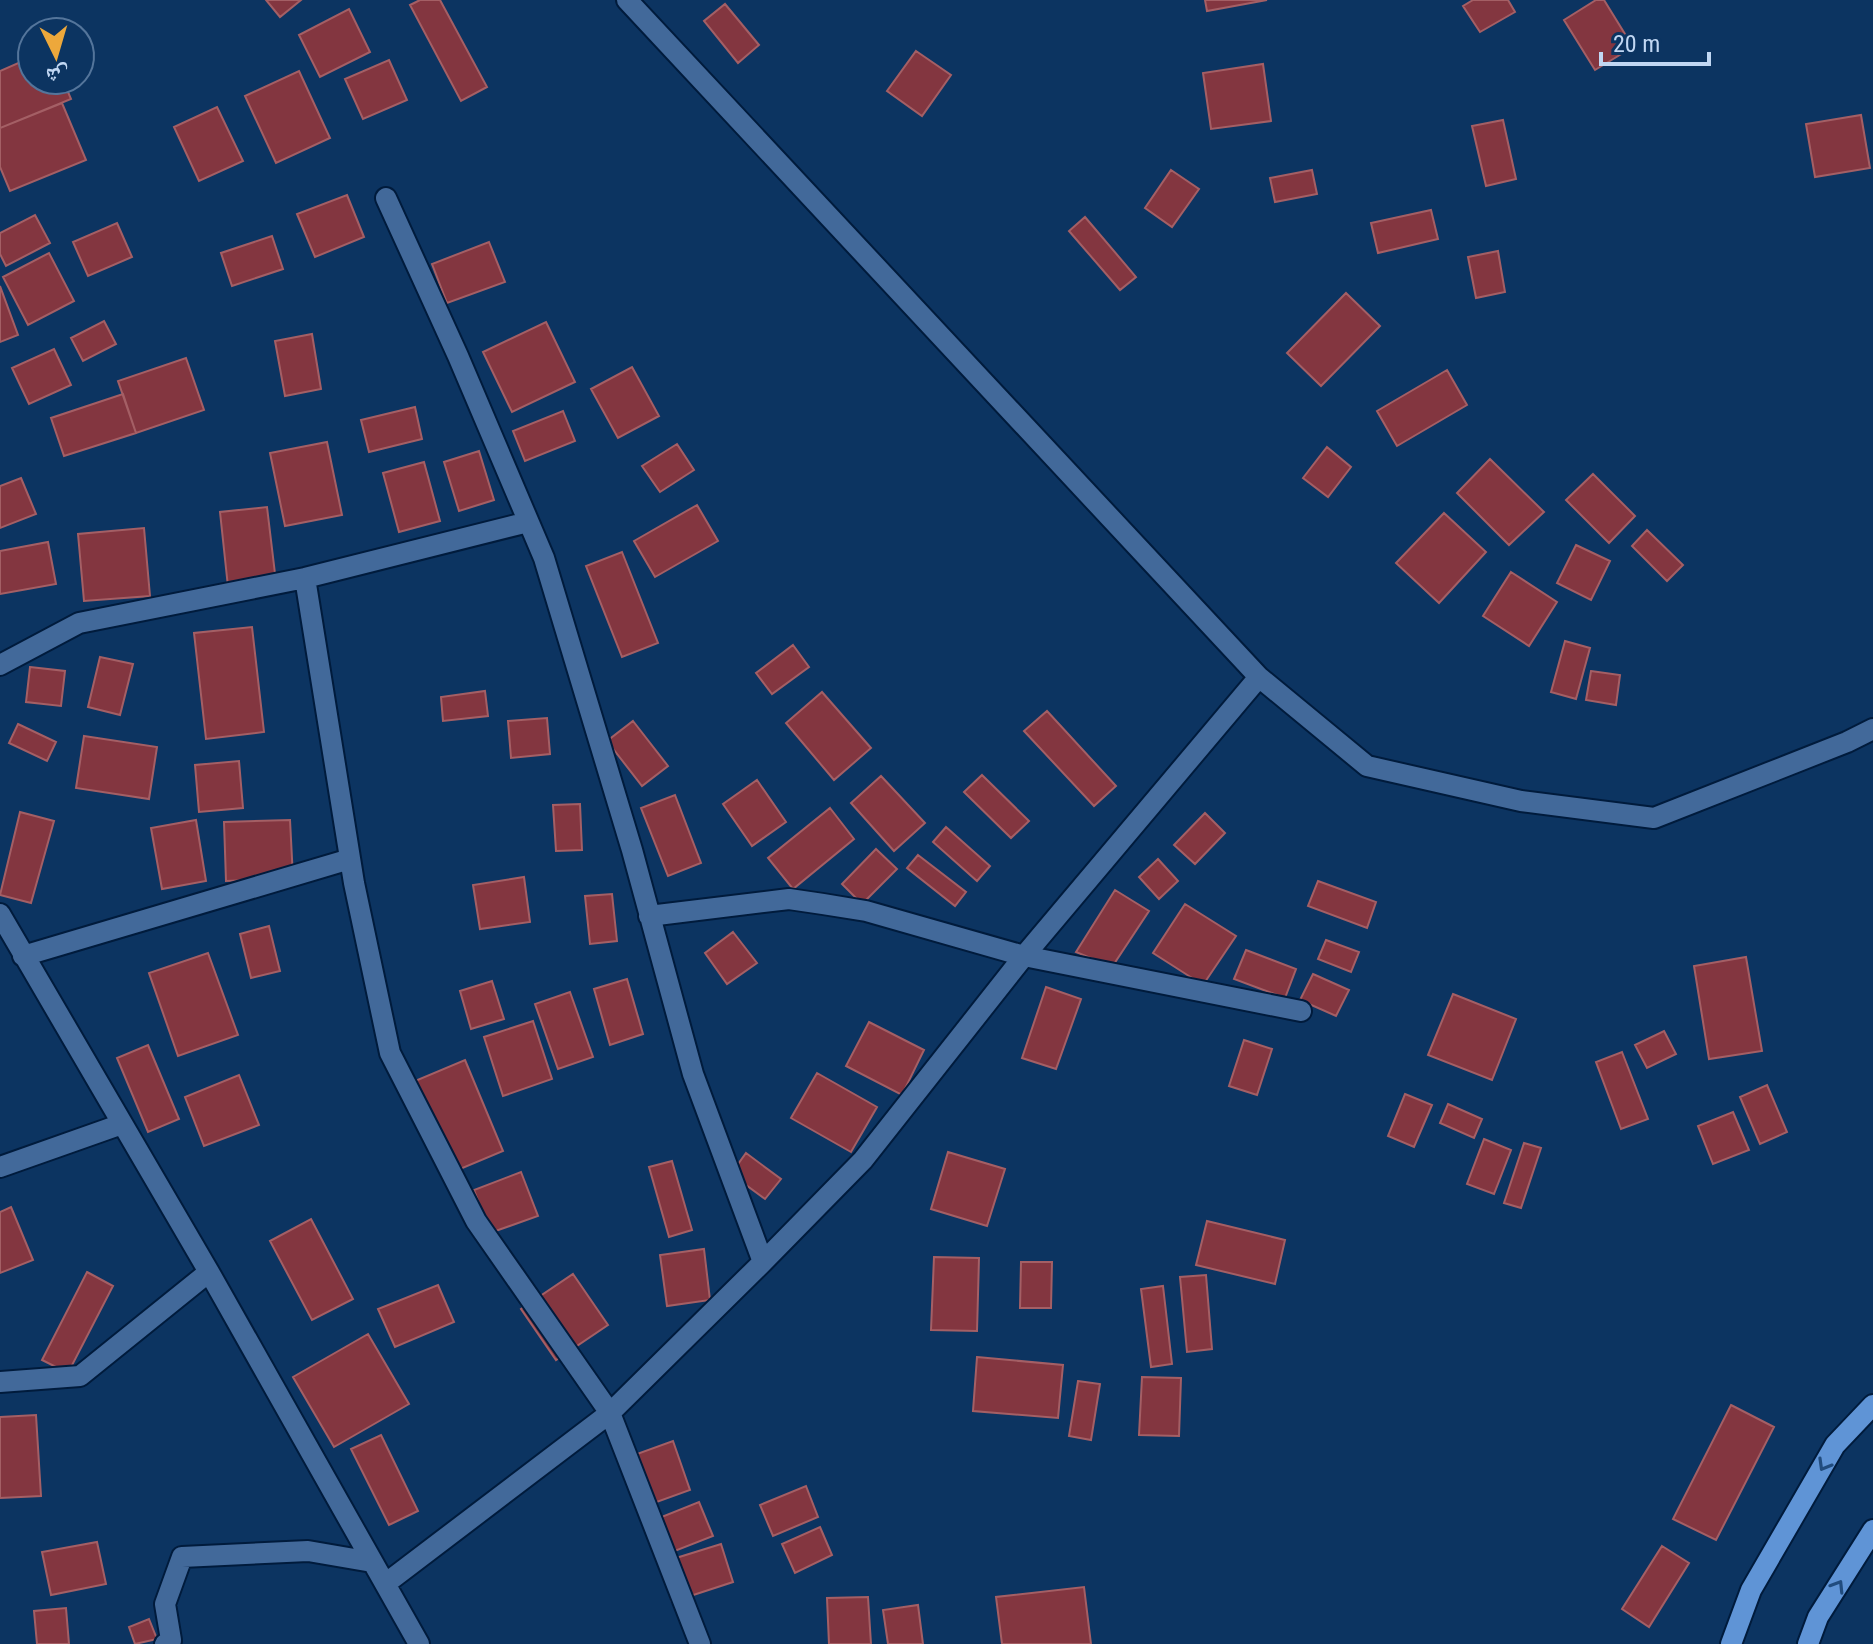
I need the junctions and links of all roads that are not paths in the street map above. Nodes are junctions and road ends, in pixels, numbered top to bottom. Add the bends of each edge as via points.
1 (627, 0) edge
2 (386, 198) dead end
3 (528, 522) junction
4 (305, 578) junction
5 (0, 665) edge
6 (1259, 677) junction
7 (1873, 729) edge
8 (350, 859) junction
9 (0, 915) edge
10 (649, 916) junction
11 (23, 956) junction
12 (1024, 956) junction
13 (1301, 1011) dead end
14 (122, 1124) junction
15 (0, 1167) edge
16 (763, 1262) junction
17 (209, 1272) junction
18 (0, 1382) edge
19 (1873, 1405) edge
20 (610, 1413) junction
21 (1873, 1530) edge
22 (372, 1562) junction
23 (385, 1584) junction
24 (165, 1644) edge
25 (419, 1644) edge
26 (700, 1644) edge
27 (1731, 1644) edge
28 (1808, 1644) edge

1 - 6 street
2 - 3 street
3 - 4 street
3 - 10 street via 544,558
4 - 5 street via 79,623
4 - 8 street
6 - 7 street via 1367,766 1521,801 1654,818
6 - 12 street
8 - 11 street
8 - 20 street via 390,1053 476,1221
9 - 11 street
10 - 12 street via 789,899 866,911
10 - 16 street via 693,1074
11 - 14 street
12 - 13 street
12 - 16 street via 863,1160
14 - 15 street
14 - 17 street
16 - 20 street
17 - 18 street via 80,1376
17 - 22 street
19 -> 27 main road via 1835,1445 1751,1590
20 - 23 street
20 - 26 street
28 -> 21 main road via 1818,1617
22 - 23 street
22 - 24 street via 308,1551 182,1557 165,1604 171,1640
23 - 25 street

